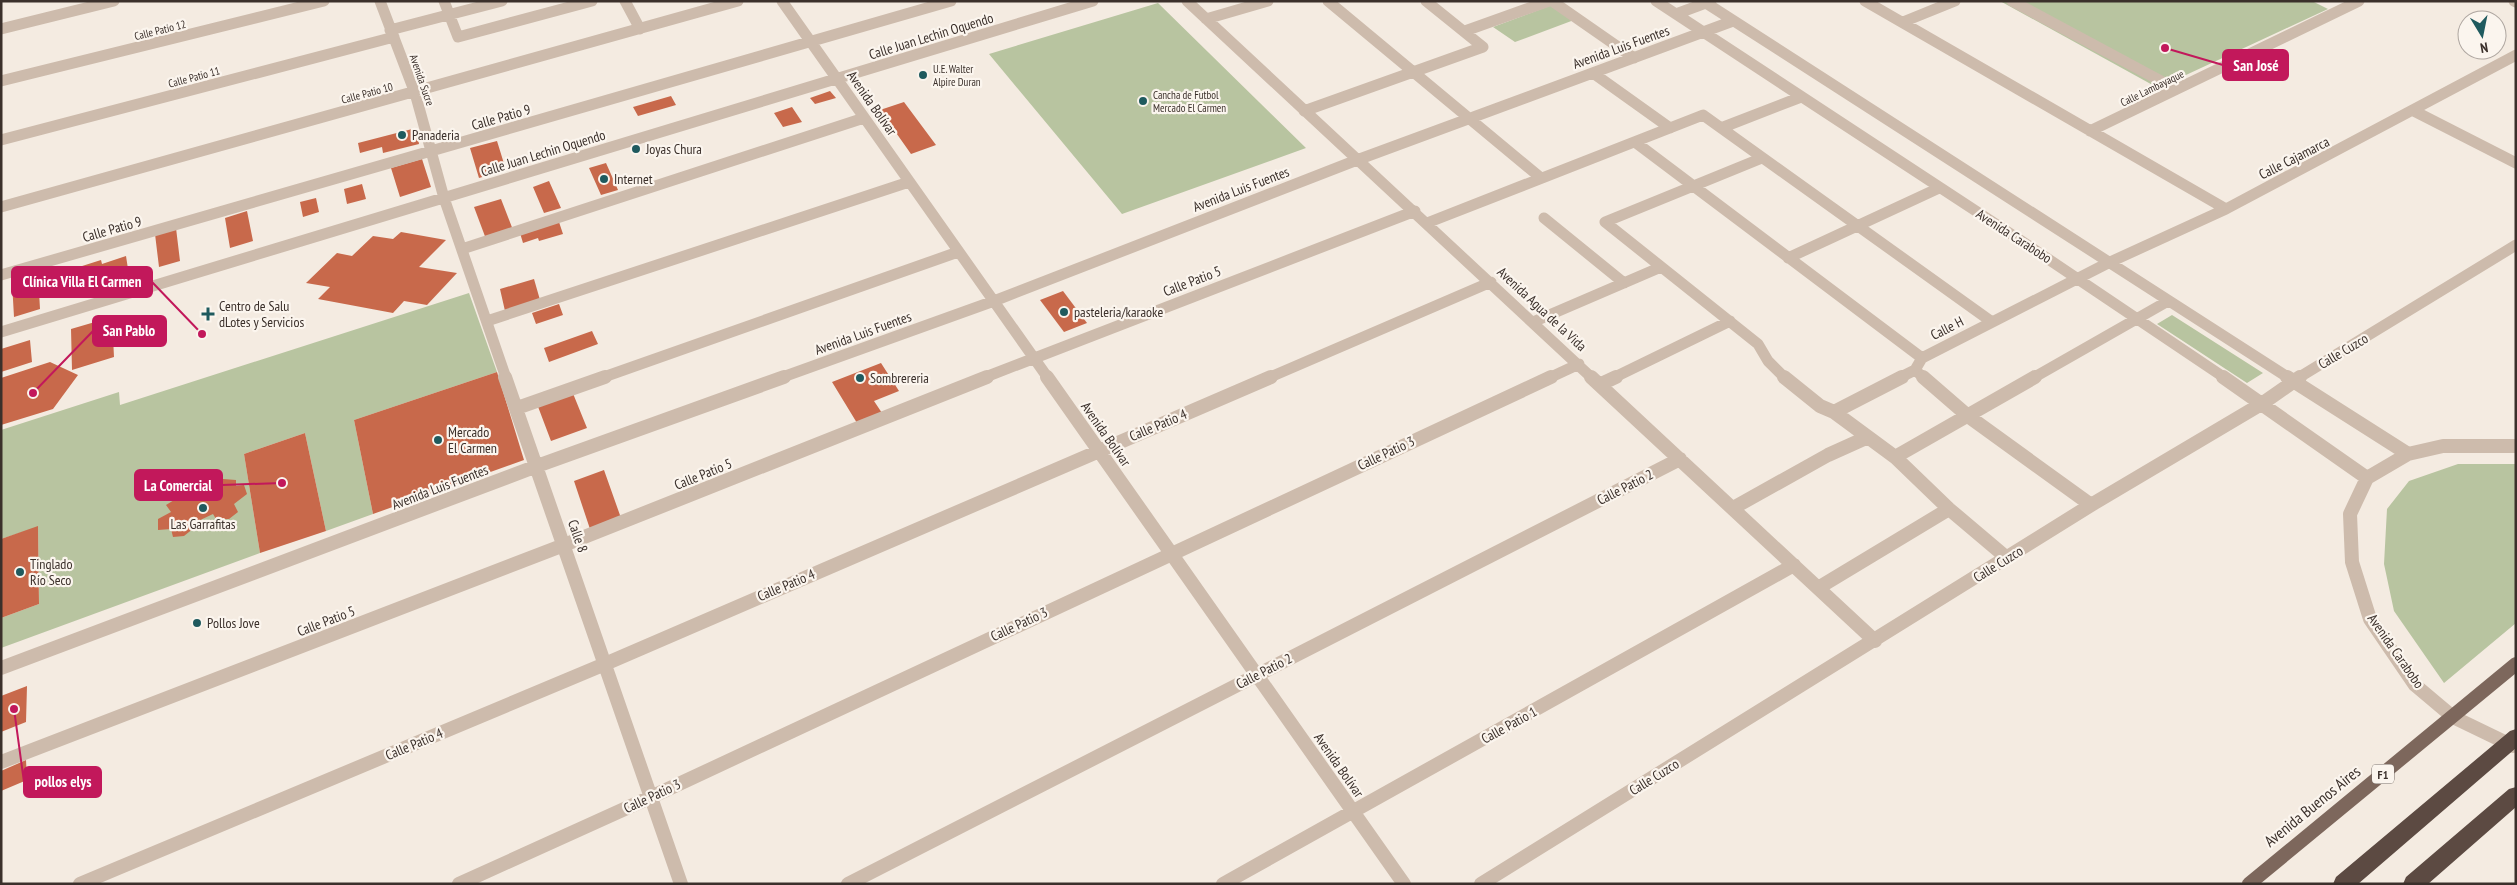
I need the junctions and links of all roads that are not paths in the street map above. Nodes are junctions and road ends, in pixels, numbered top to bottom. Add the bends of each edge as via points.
1 (114, 1) edge
2 (324, 1) edge
3 (380, 1) edge
4 (444, 1) edge
5 (502, 1) edge
6 (592, 1) edge
7 (626, 1) edge
8 (700, 1) edge
9 (738, 1) edge
10 (782, 1) edge
11 (951, 1) edge
12 (1093, 1) edge
13 (1187, 1) edge
14 (1268, 1) edge
15 (1328, 1) edge
16 (1426, 1) edge
17 (1550, 1) edge
18 (1656, 1) edge
19 (1865, 1) edge
20 (1955, 1) edge
21 (2012, 1) edge
22 (1707, 2) edge
23 (2356, 2) edge
24 (706, 10) junction
25 (1676, 14) junction
26 (449, 15) junction
27 (1206, 19) junction
28 (1733, 21) junction
29 (1903, 22) junction
30 (1, 29) edge
31 (640, 29) junction
32 (1464, 31) junction
33 (1702, 32) junction
34 (392, 34) junction
35 (810, 41) junction
36 (2516, 55) edge
37 (1634, 58) junction
38 (1413, 72) junction
39 (1593, 73) junction
40 (836, 78) junction
41 (1, 81) edge
42 (2176, 89) junction
43 (415, 93) junction
44 (1801, 97) junction
45 (1304, 111) junction
46 (2414, 111) junction
47 (864, 118) junction
48 (1469, 119) junction
49 (1670, 128) junction
50 (1721, 128) junction
51 (2090, 131) junction
52 (1, 140) edge
53 (1635, 142) junction
54 (431, 152) junction
55 (1762, 158) junction
56 (1357, 160) junction
57 (2516, 163) edge
58 (1541, 178) junction
59 (909, 182) junction
60 (1692, 186) junction
61 (1939, 188) junction
62 (444, 198) junction
63 (1, 207) edge
64 (2226, 209) junction
65 (1415, 211) junction
66 (1544, 218) dead end
67 (1428, 223) junction
68 (1857, 225) junction
69 (2516, 245) edge
70 (462, 249) junction
71 (958, 252) junction
72 (1788, 258) junction
73 (2108, 263) junction
74 (1661, 267) junction
75 (1, 275) edge
76 (2080, 278) junction
77 (1491, 282) junction
78 (1624, 283) junction
79 (994, 301) junction
80 (2168, 302) junction
81 (2138, 318) junction
82 (487, 321) junction
83 (1730, 321) junction
84 (1533, 322) junction
85 (1992, 322) junction
86 (1, 332) edge
87 (1034, 358) junction
88 (1922, 358) junction
89 (1579, 364) junction
90 (1915, 370) junction
91 (2294, 380) junction
92 (1601, 384) junction
93 (2263, 403) junction
94 (517, 408) junction
95 (1834, 412) junction
96 (1968, 416) junction
97 (1868, 437) junction
98 (2516, 446) edge
99 (1099, 450) junction
100 (2408, 454) junction
101 (1895, 457) junction
102 (1680, 459) junction
103 (537, 466) junction
104 (2367, 478) junction
105 (2091, 505) junction
106 (1733, 508) junction
107 (1949, 509) junction
108 (564, 545) junction
109 (1171, 553) junction
110 (2006, 558) junction
111 (1794, 565) junction
112 (1818, 588) junction
113 (1875, 641) junction
114 (605, 664) junction
115 (2516, 664) edge
116 (1, 668) edge
117 (1257, 674) junction
118 (2453, 717) junction
119 (2513, 743) edge
120 (1, 762) edge
121 (2516, 795) edge
122 (651, 797) junction
123 (1353, 812) junction
124 (80, 884) edge
125 (459, 884) edge
126 (682, 884) edge
127 (848, 884) edge
128 (1223, 884) edge
129 (1404, 884) edge
130 (1481, 884) edge
131 (2250, 884) edge
132 (2343, 884) edge
133 (2414, 884) edge

1 - 30 street
2 - 41 street, Calle Patio 12
3 - 34 street, Avenida Sucre
4 - 26 street
5 - 26 street, Calle Patio 11
6 - 26 street via 458,37
7 - 31 street
8 - 24 street
9 - 24 street, Calle Patio 10
10 - 35 street, Avenida Bolívar
11 - 35 street, Calle Patio 9
12 - 40 street, Calle Juan Lechin Oquendo
13 - 27 street, Avenida Agua de la Vida
14 - 27 street
15 - 38 street
16 - 32 street
17 - 32 street
17 - 37 street
18 - 25 street, Avenida Carabobo
19 - 29 street
20 - 29 street
21 - 42 street
22 - 25 street
22 - 28 street, Avenida Carabobo
23 - 42 street, Calle Lambayaque
24 - 31 street, Calle Patio 10
25 - 33 street, Avenida Carabobo
26 - 34 street, Calle Patio 11
27 - 45 street, Avenida Agua de la Vida
28 - 33 street, Avenida Luis Fuentes
28 - 73 street, Avenida Carabobo
29 - 51 street
31 - 43 street, Calle Patio 10
32 - 38 street via 1483,47
33 - 37 street, Avenida Luis Fuentes
33 - 44 street, Avenida Carabobo
34 - 43 street, Avenida Sucre
34 - 52 street, Calle Patio 11
35 - 40 street, Avenida Bolívar
35 - 54 street, Calle Patio 9
36 - 46 street, Calle Cajamarca
37 - 39 street, Avenida Luis Fuentes
38 - 45 street
38 - 48 street
39 - 48 street, Avenida Luis Fuentes
39 - 49 street
40 - 47 street, Avenida Bolívar
40 - 62 street, Calle Juan Lechin Oquendo
42 - 51 street, Calle Lambayaque
43 - 54 street, Avenida Sucre
43 - 63 street, Calle Patio 10
44 - 50 street
44 - 61 street, Avenida Carabobo
45 - 56 street, Avenida Agua de la Vida
46 - 57 street
46 - 64 street, Calle Cajamarca
47 - 59 street, Avenida Bolívar
47 - 70 street
48 - 56 street, Avenida Luis Fuentes
48 - 58 street
49 - 50 street via 1703,115
49 - 53 street
50 - 55 street
51 - 64 street
53 - 58 street
53 - 60 street
54 - 62 street, Avenida Sucre
54 - 75 street, Calle Patio 9
55 - 60 street
55 - 68 street
56 - 65 street, Avenida Agua de la Vida
56 - 79 street, Avenida Luis Fuentes
58 - 67 street
59 - 71 street, Avenida Bolívar
59 - 82 street
60 - 72 street
60 - 74 street via 1605,222
61 - 68 street
61 - 76 street, Avenida Carabobo
62 - 70 street, Calle 8
62 - 86 street, Calle Juan Lechin Oquendo
64 - 73 street, Calle Cajamarca
65 - 67 street, Avenida Agua de la Vida
65 - 87 street, Calle Patio 5
66 - 78 street
67 - 77 street, Avenida Agua de la Vida
68 - 72 street
68 - 85 street
69 - 91 street, Calle Cuzco
70 - 82 street, Calle 8
71 - 79 street, Avenida Bolívar
71 - 94 street
72 - 88 street
73 - 76 street, Calle Cajamarca
73 - 80 street, Avenida Carabobo
74 - 78 street
74 - 83 street
76 - 81 street, Avenida Carabobo
76 - 85 street, Calle H
77 - 84 street, Avenida Agua de la Vida
77 - 99 street, Calle Patio 4
78 - 84 street
79 - 87 street, Avenida Bolívar
79 - 103 street, Avenida Luis Fuentes
80 - 81 street
80 - 91 street, Avenida Carabobo
81 - 93 street, Avenida Carabobo
81 - 96 street
82 - 94 street, Calle 8
83 - 92 street
83 - 95 street via 1758,344 1768,361 1792,385 1820,406
84 - 89 street, Avenida Agua de la Vida
85 - 88 street, Calle H
87 - 99 street, Avenida Bolívar
87 - 108 street, Calle Patio 5
88 - 90 street, Calle H
89 - 92 street, Avenida Agua de la Vida
89 - 109 street, Calle Patio 3
90 - 95 street
90 - 96 street
91 - 93 street, Calle Cuzco
91 - 100 street, Avenida Carabobo
92 - 102 street, Avenida Agua de la Vida
93 - 104 street, Avenida Carabobo
93 - 105 street, Calle Cuzco
94 - 103 street, Calle 8
95 - 97 street
96 - 101 street
96 - 105 street
97 - 101 street
97 - 106 street via 1828,455
98 - 100 street via 2443,446
99 - 109 street, Avenida Bolívar
99 - 114 street, Calle Patio 4
100 - 104 street
101 - 107 street
102 - 106 street, Avenida Agua de la Vida
102 - 117 street, Calle Patio 2
103 - 108 street, Calle 8
103 - 116 street, Avenida Luis Fuentes
104 - 118 street, Avenida Carabobo via 2350,514 2352,562 2370,619 2415,684
105 - 110 street, Calle Cuzco
106 - 111 street, Avenida Agua de la Vida
107 - 110 street
107 - 112 street
108 - 114 street, Calle 8
108 - 120 street, Calle Patio 5
109 - 117 street, Avenida Bolívar
109 - 122 street, Calle Patio 3
110 - 113 street, Calle Cuzco
111 - 112 street, Avenida Agua de la Vida
111 - 123 street, Calle Patio 1
112 - 113 street, Avenida Agua de la Vida
113 - 130 street, Calle Cuzco
114 - 122 street, Calle 8
114 - 124 street, Calle Patio 4
115 - 118 main road, Avenida Buenos Aires / F1
117 - 123 street, Avenida Bolívar
117 - 127 street, Calle Patio 2
118 - 119 street, Avenida Carabobo
118 - 131 main road, Avenida Buenos Aires / F1
119 - 132 highway
121 - 133 highway
122 - 125 street, Calle Patio 3
122 - 126 street, Calle 8
123 - 128 street, Calle Patio 1
123 - 129 street, Avenida Bolívar

